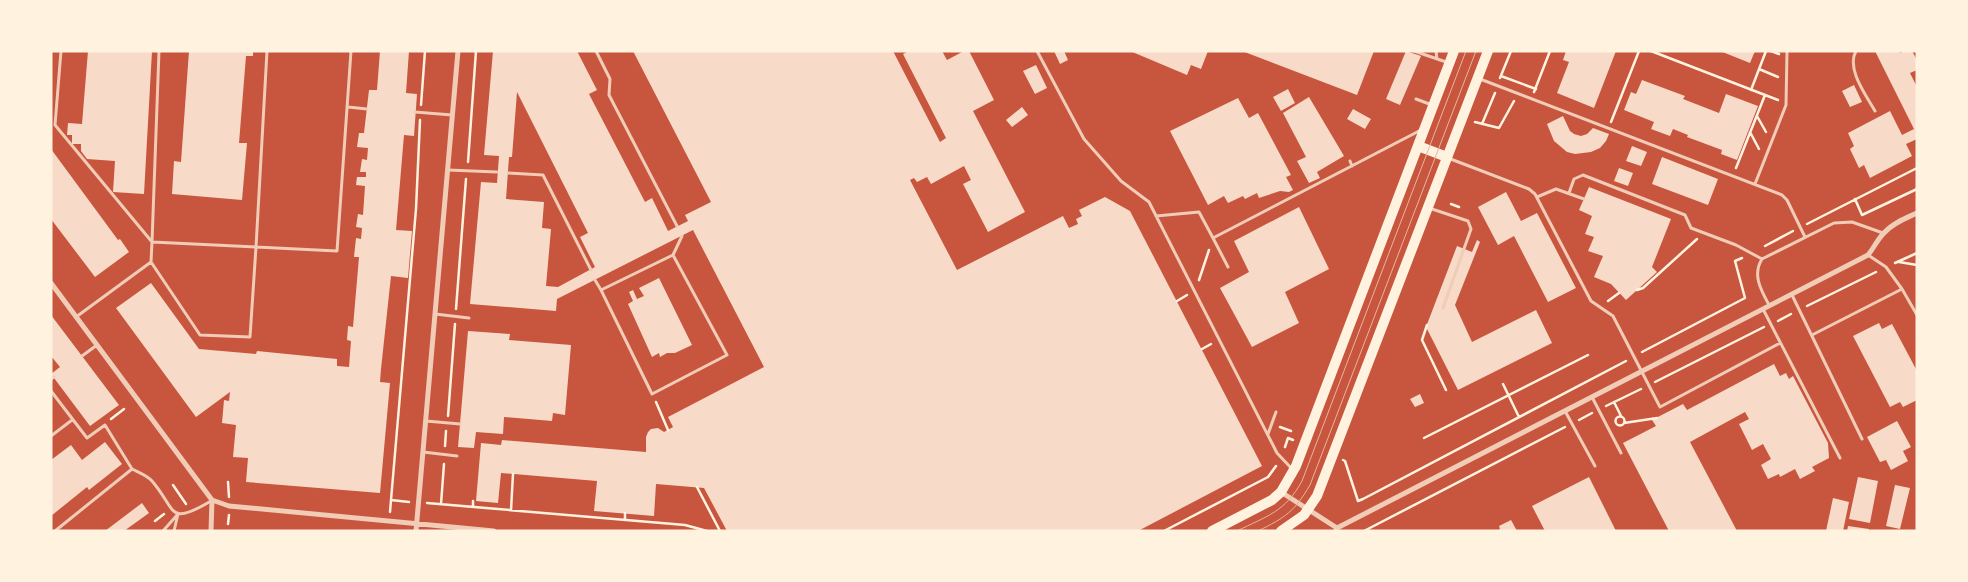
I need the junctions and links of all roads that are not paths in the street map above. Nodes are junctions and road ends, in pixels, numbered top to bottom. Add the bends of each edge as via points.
1 (61, 51) edge
2 (159, 51) edge
3 (267, 51) edge
4 (351, 51) edge
5 (458, 51) edge
6 (596, 51) edge
7 (1038, 51) edge
8 (1414, 51) edge
9 (1436, 51) edge
10 (1454, 51) edge
11 (1488, 51) edge
12 (1787, 51) edge
13 (1856, 51) edge
14 (1436, 59) junction
15 (1449, 63) junction
16 (1478, 78) junction
17 (57, 87) junction
18 (51, 91) edge
19 (1416, 99) dead end
20 (1433, 105) junction
21 (348, 107) junction
22 (367, 109) dead end
23 (1875, 111) dead end
24 (415, 112) dead end
25 (452, 115) junction
26 (1424, 129) junction
27 (1418, 146) junction
28 (1447, 157) junction
29 (1350, 161) dead end
30 (1352, 166) junction
31 (447, 170) junction
32 (498, 172) dead end
33 (508, 173) dead end
34 (1755, 184) junction
35 (1569, 193) junction
36 (1537, 196) junction
37 (1584, 199) dead end
38 (1428, 207) junction
39 (1917, 213) edge
40 (1156, 216) junction
41 (677, 226) dead end
42 (1883, 233) junction
43 (682, 236) dead end
44 (1805, 237) junction
45 (1213, 238) junction
46 (152, 242) junction
47 (256, 247) junction
48 (673, 254) junction
49 (1868, 255) junction
50 (1762, 259) junction
51 (151, 262) junction
52 (1228, 267) dead end
53 (591, 270) dead end
54 (595, 280) dead end
55 (51, 282) edge
56 (601, 290) junction
57 (1902, 290) junction
58 (1792, 294) junction
59 (1770, 305) junction
60 (1443, 308) dead end
61 (1763, 309) junction
62 (435, 314) junction
63 (1917, 315) edge
64 (76, 317) junction
65 (469, 318) dead end
66 (1812, 334) junction
67 (1780, 344) junction
68 (97, 345) junction
69 (82, 356) dead end
70 (1642, 372) junction
71 (51, 391) edge
72 (1592, 397) junction
73 (1565, 411) junction
74 (1276, 412) dead end
75 (72, 420) junction
76 (426, 421) junction
77 (460, 424) dead end
78 (1268, 435) junction
79 (51, 436) edge
80 (1862, 438) dead end
81 (423, 452) junction
82 (1621, 453) dead end
83 (457, 456) dead end
84 (1840, 458) dead end
85 (1595, 466) dead end
86 (132, 469) junction
87 (1293, 471) junction
88 (1280, 492) junction
89 (212, 500) junction
90 (1309, 510) junction
91 (178, 514) junction
92 (417, 524) junction
93 (1337, 529) edge
94 (55, 531) edge
95 (163, 531) edge
96 (174, 531) edge
97 (211, 531) edge
98 (416, 531) edge
99 (494, 531) edge
100 (1212, 531) edge
101 (1281, 531) edge

1 - 17 lane
2 - 46 lane
3 - 47 lane
4 - 21 lane
5 - 25 street
6 - 41 lane via 610,79 610,95
7 - 40 lane via 1084,139 1121,181 1149,202
8 - 14 lane
9 - 14 lane
10 - 15 main road
11 - 16 main road
12 - 34 lane via 1786,103
13 - 23 lane via 1855,72
14 - 15 lane
15 - 20 main road
16 - 28 main road
16 - 34 lane
17 - 18 lane
17 - 46 lane via 54,125
19 - 20 lane
20 - 26 main road
21 - 22 lane
21 - 47 lane via 337,251
24 - 25 lane
25 - 31 street
26 - 27 main road
26 - 30 lane
27 - 28 main road
27 - 87 main road
28 - 36 lane via 1529,189
28 - 38 main road
29 - 30 lane
30 - 45 lane
31 - 32 lane
31 - 62 street
33 - 53 lane via 543,175
34 - 44 lane via 1785,198
35 - 36 lane via 1554,189
35 - 37 lane
35 - 50 lane via 1574,179 1583,175 1685,215 1690,227
36 - 70 lane via 1591,302 1613,316
38 - 60 lane via 1468,221 1471,230
38 - 90 main road
39 - 42 street via 1893,224
40 - 45 lane via 1199,212
40 - 78 lane
42 - 44 lane via 1845,221
42 - 49 street
43 - 48 lane
44 - 50 lane
45 - 52 lane
46 - 47 lane
46 - 51 lane
47 - 51 lane via 250,337 200,335
48 - 56 lane
48 - 56 lane via 727,355 652,394
49 - 57 lane via 1886,267
49 - 58 street
50 - 59 lane via 1757,276 1760,289
51 - 64 lane
54 - 56 lane
55 - 64 street
57 - 63 lane
57 - 66 lane
58 - 59 street
58 - 66 lane
59 - 61 street
61 - 67 lane
61 - 70 street
62 - 65 lane
62 - 76 street
64 - 68 street
66 - 80 lane
67 - 70 lane via 1660,407
67 - 84 lane
68 - 69 lane
68 - 89 street
70 - 72 street
71 - 75 lane
72 - 73 street
72 - 82 lane
73 - 85 lane
73 - 93 street
74 - 78 lane
75 - 79 lane
75 - 86 lane via 87,438 104,425
76 - 77 lane
76 - 81 street
78 - 87 lane via 1280,459
81 - 83 lane
81 - 92 street
86 - 91 lane via 151,479 170,509
86 - 94 lane
87 - 88 main road
88 - 90 street
88 - 100 main road via 1272,500
89 - 91 lane via 192,512
89 - 92 street via 229,506
89 - 97 street
90 - 93 street
90 - 101 main road
91 - 95 lane
91 - 96 lane
92 - 98 street
92 - 99 street

